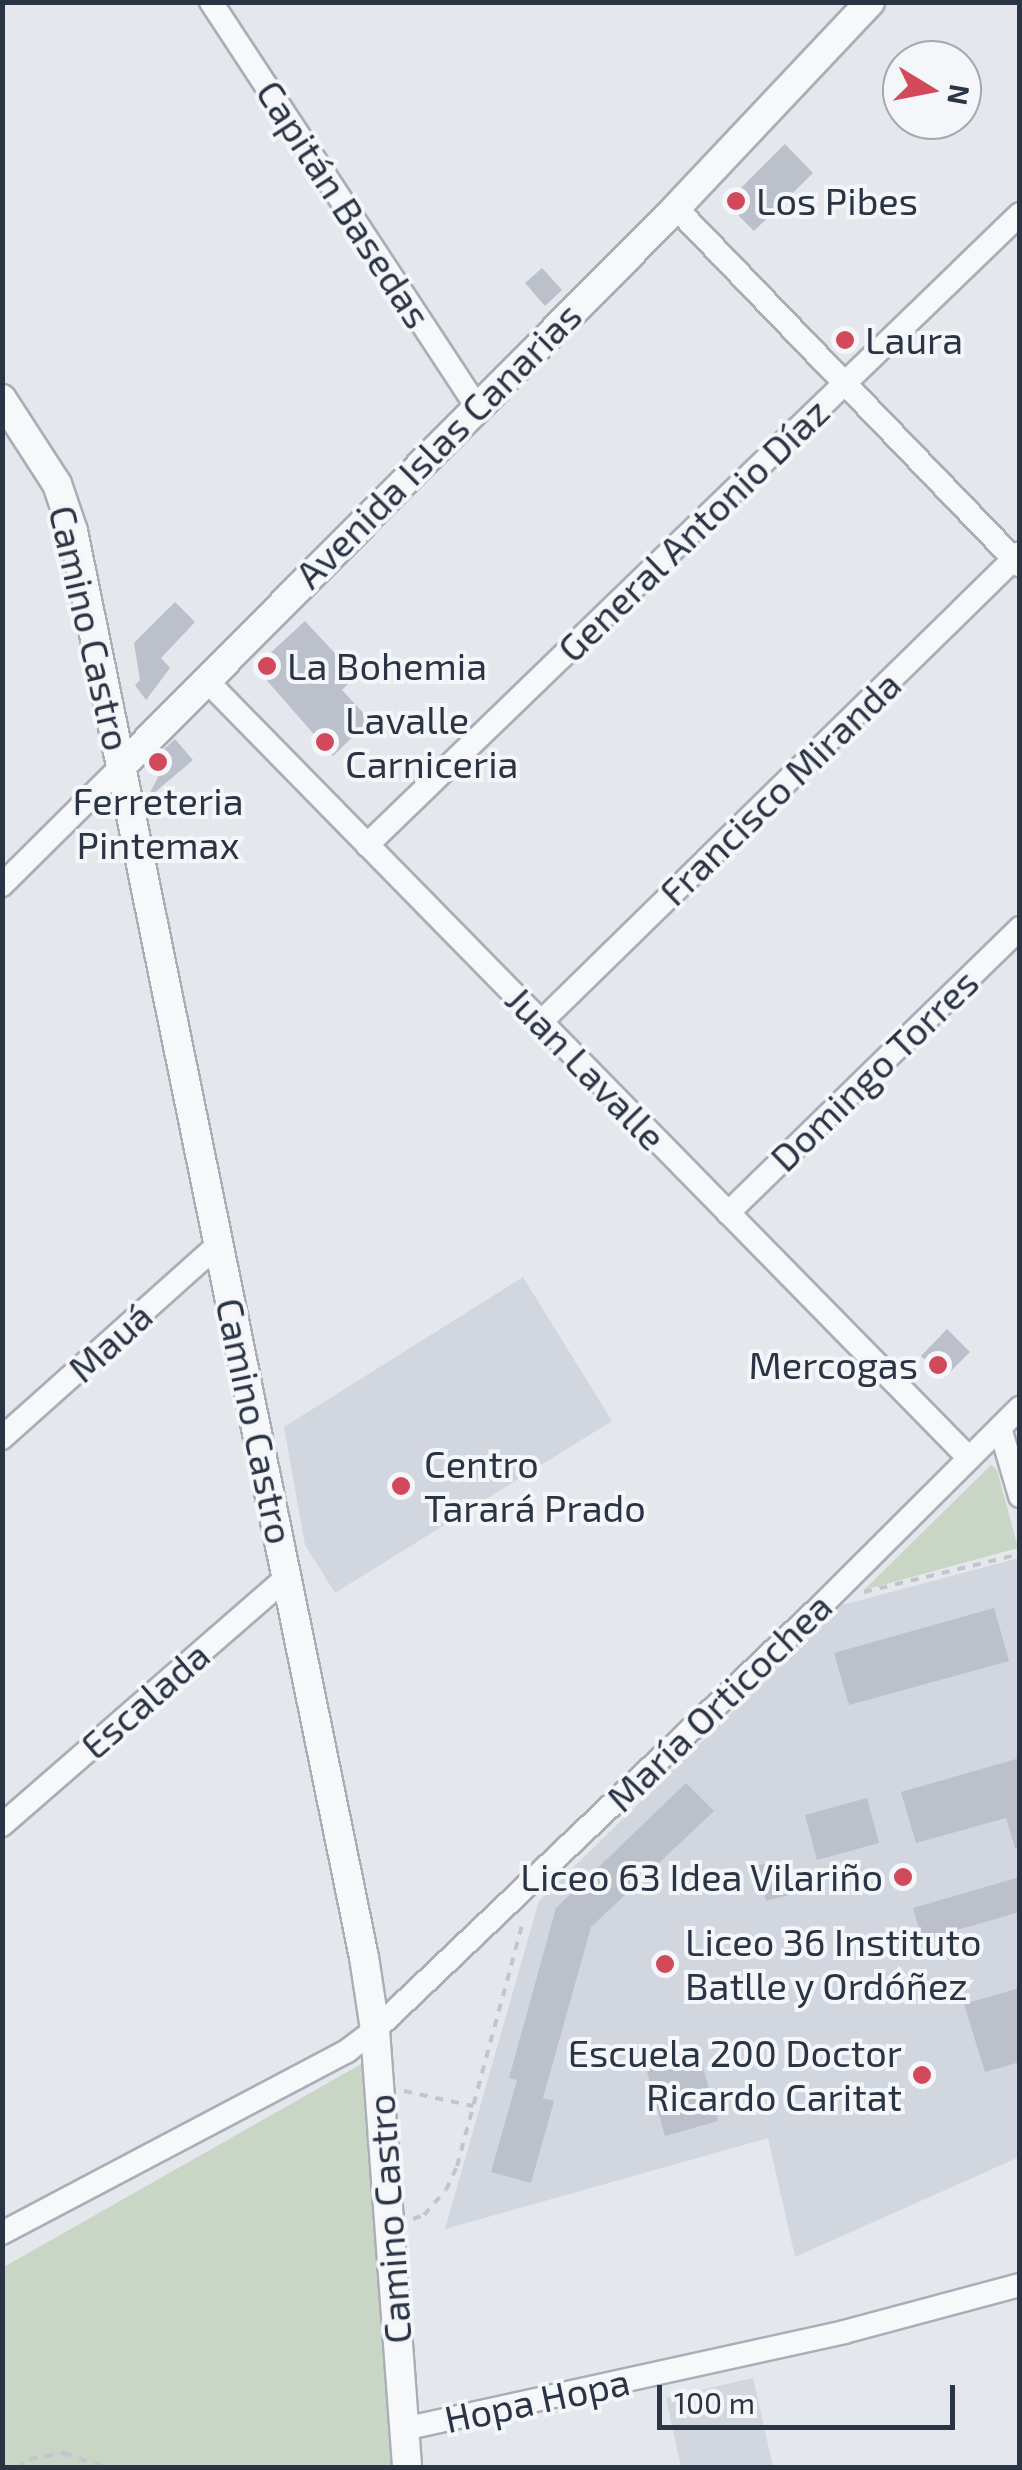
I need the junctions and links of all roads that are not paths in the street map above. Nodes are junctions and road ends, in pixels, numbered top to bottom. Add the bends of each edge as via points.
1 (211, 2) edge
2 (864, 5) edge
3 (676, 208) junction
4 (1020, 214) edge
5 (845, 383) junction
6 (2, 399) edge
7 (476, 406) junction
8 (1017, 559) edge
9 (205, 679) junction
10 (121, 767) junction
11 (368, 845) junction
12 (2, 886) edge
13 (1020, 928) edge
14 (541, 1022) junction
15 (728, 1213) junction
16 (218, 1245) junction
17 (1020, 1408) edge
18 (1000, 1428) junction
19 (2, 1438) edge
20 (968, 1457) junction
21 (1020, 1496) edge
22 (288, 1576) junction
23 (2, 1825) edge
24 (375, 2030) junction
25 (2, 2233) edge
26 (1020, 2285) edge
27 (404, 2429) junction
28 (407, 2468) edge

1 - 7 street, Capitán Basedas
2 - 3 street, Avenida Islas Canarias
3 - 5 street
3 - 7 street, Avenida Islas Canarias
4 - 5 street, General Antonio Díaz
5 - 8 street
5 - 11 street, General Antonio Díaz
6 - 10 street, Camino Castro via 67,510
7 - 9 street, Avenida Islas Canarias
8 - 14 street, Francisco Miranda
9 - 10 street, Avenida Islas Canarias
9 - 11 street, Juan Lavalle
10 - 12 street, Avenida Islas Canarias
10 - 16 street, Camino Castro
11 - 14 street, Juan Lavalle
13 - 15 street, Domingo Torres
14 - 15 street, Juan Lavalle
15 - 20 street, Juan Lavalle
16 - 19 street, Mauá
16 - 22 street, Camino Castro
17 - 18 street, María Orticochea
18 - 20 street, María Orticochea
18 - 21 street
20 - 24 street, María Orticochea via 826,1602
22 - 23 street, Escalada
22 - 24 street, Camino Castro
24 - 25 street, María Orticochea via 347,2051
24 - 27 street, Camino Castro
26 - 27 street, Hopa Hopa via 844,2332
27 - 28 street, Camino Castro

